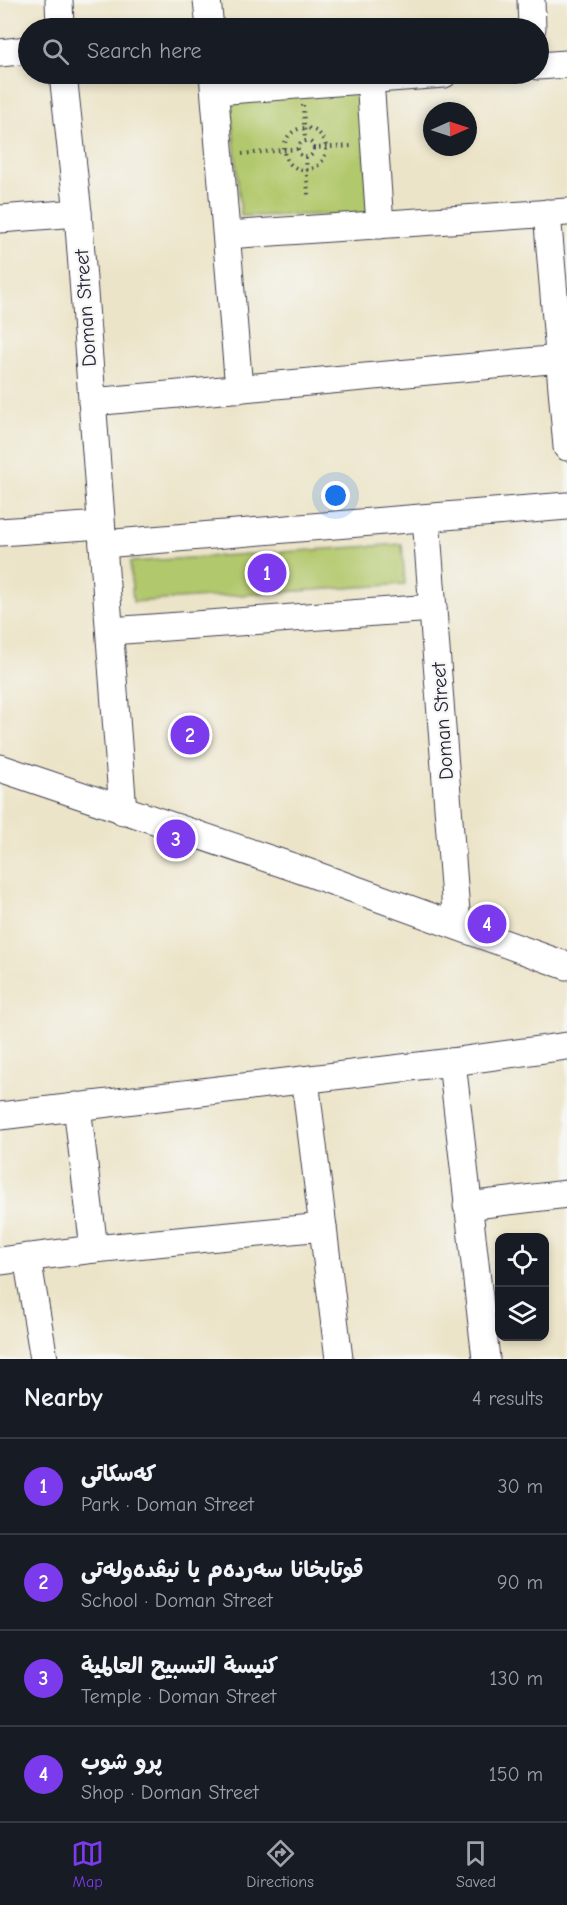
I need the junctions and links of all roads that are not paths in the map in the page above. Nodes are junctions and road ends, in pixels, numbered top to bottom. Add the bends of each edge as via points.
1 (59, 0) edge
2 (207, 0) edge
3 (531, 0) edge
4 (60, 18) edge
5 (209, 18) edge
6 (532, 18) edge
7 (18, 51) edge
8 (0, 53) edge
9 (567, 64) edge
10 (549, 65) edge
11 (64, 84) edge
12 (214, 84) edge
13 (370, 84) edge
14 (557, 212) edge
15 (78, 213) junction
16 (0, 219) edge
17 (380, 225) junction
18 (227, 236) junction
19 (560, 359) junction
20 (239, 388) junction
21 (92, 402) junction
22 (567, 447) edge
23 (567, 506) edge
24 (426, 518) junction
25 (0, 532) edge
26 (102, 534) junction
27 (433, 608) junction
28 (110, 631) junction
29 (0, 768) edge
30 (123, 811) junction
31 (457, 925) junction
32 (567, 966) edge
33 (567, 1046) edge
34 (452, 1062) junction
35 (305, 1080) junction
36 (77, 1106) junction
37 (0, 1116) edge
38 (567, 1194) edge
39 (467, 1206) junction
40 (323, 1227) junction
41 (94, 1249) junction
42 (27, 1257) junction
43 (0, 1261) edge
44 (44, 1359) edge
45 (339, 1359) edge
46 (486, 1359) edge

1 - 4 street
2 - 5 street
3 - 6 street
7 - 8 street
9 - 10 street
11 - 15 street, Doman Street
12 - 18 street
13 - 17 street
14 - 17 street
14 - 19 street
15 - 16 street
15 - 21 street, Doman Street
17 - 18 street
18 - 20 street
19 - 20 street
19 - 22 street
20 - 21 street
21 - 26 street, Doman Street
23 - 24 street
24 - 26 street
24 - 27 street, Doman Street
25 - 26 street
26 - 28 street, Doman Street
27 - 28 street
27 - 31 street, Doman Street
28 - 30 street, Doman Street
29 - 30 street
30 - 31 street
31 - 32 street
33 - 34 street
34 - 35 street
34 - 39 street
35 - 36 street
35 - 40 street
36 - 37 street
36 - 41 street
38 - 39 street
39 - 46 street
40 - 41 street
40 - 45 street
41 - 42 street
42 - 43 street
42 - 44 street

